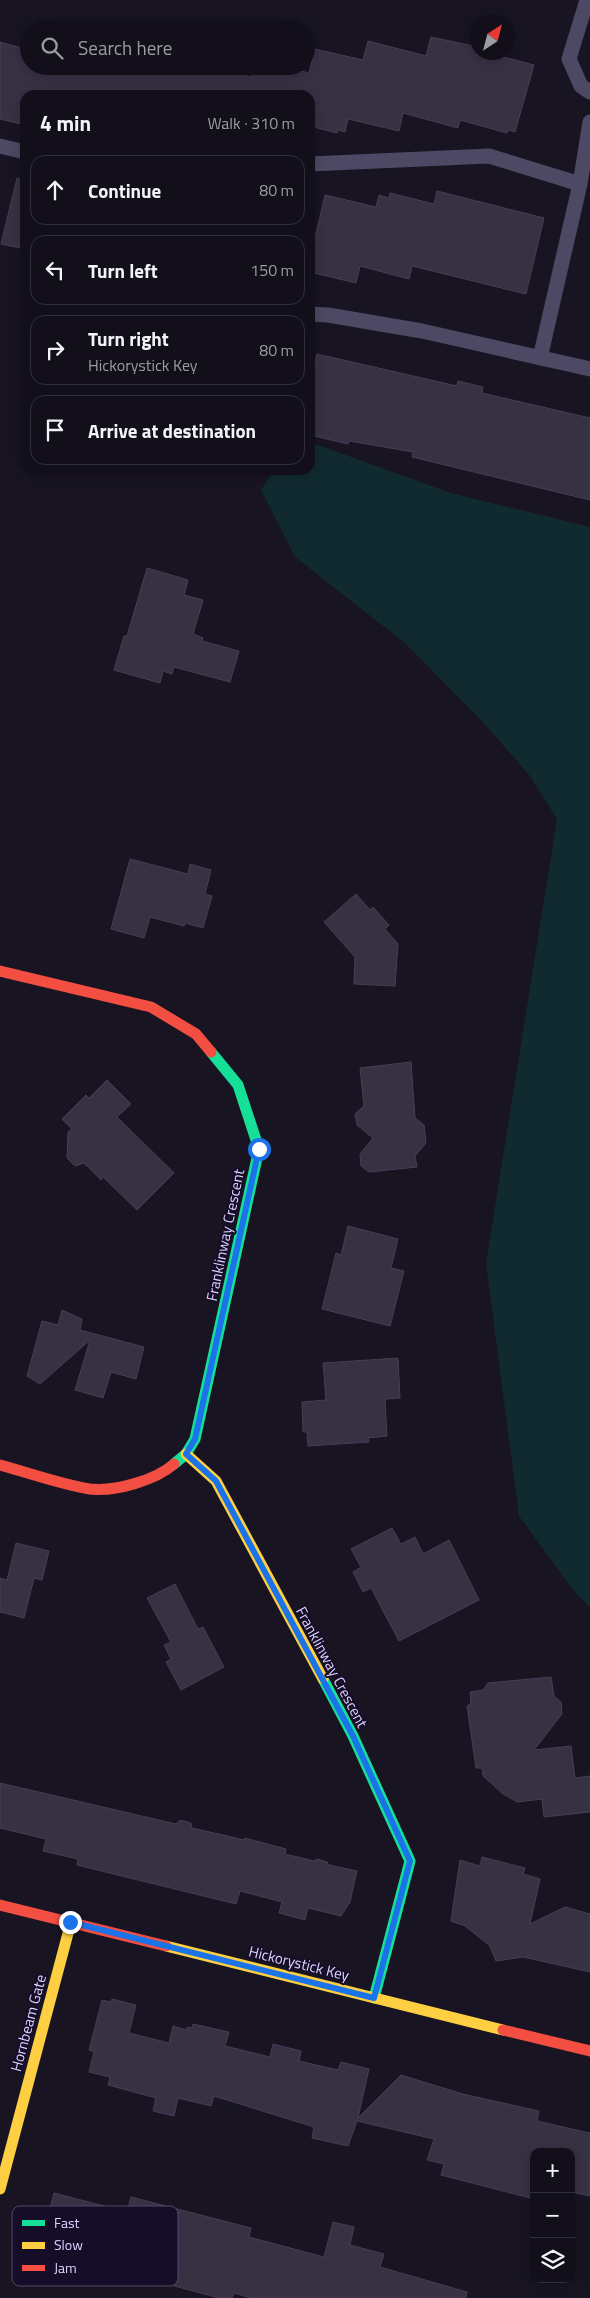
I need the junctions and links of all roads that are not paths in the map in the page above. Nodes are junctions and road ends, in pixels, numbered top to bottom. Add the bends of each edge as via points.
1 (587, 0) edge
2 (590, 92) edge
3 (590, 122) edge
4 (0, 146) edge
5 (20, 151) edge
6 (315, 164) edge
7 (580, 184) junction
8 (315, 314) edge
9 (540, 358) junction
10 (590, 369) edge
11 (0, 971) edge
12 (186, 1454) junction
13 (0, 1465) edge
14 (0, 1904) edge
15 (70, 1922) junction
16 (374, 1998) junction
17 (590, 2051) edge
18 (0, 2189) edge

1 - 2 lane via 569,59 581,86
3 - 7 lane
4 - 5 lane
6 - 7 lane via 489,156
7 - 9 lane
8 - 9 lane via 422,331
9 - 10 lane
11 - 12 street, Franklinway Crescent via 151,1008 196,1034 238,1085 259,1149 195,1439
12 - 13 street, Franklinway Crescent via 166,1471 137,1484 92,1489
12 - 16 street, Franklinway Crescent via 216,1481 353,1736 410,1861
14 - 15 street, Hickorystick Key
15 - 16 street, Hickorystick Key
15 - 18 street, Hornbeam Gate
16 - 17 street, Hickorystick Key

